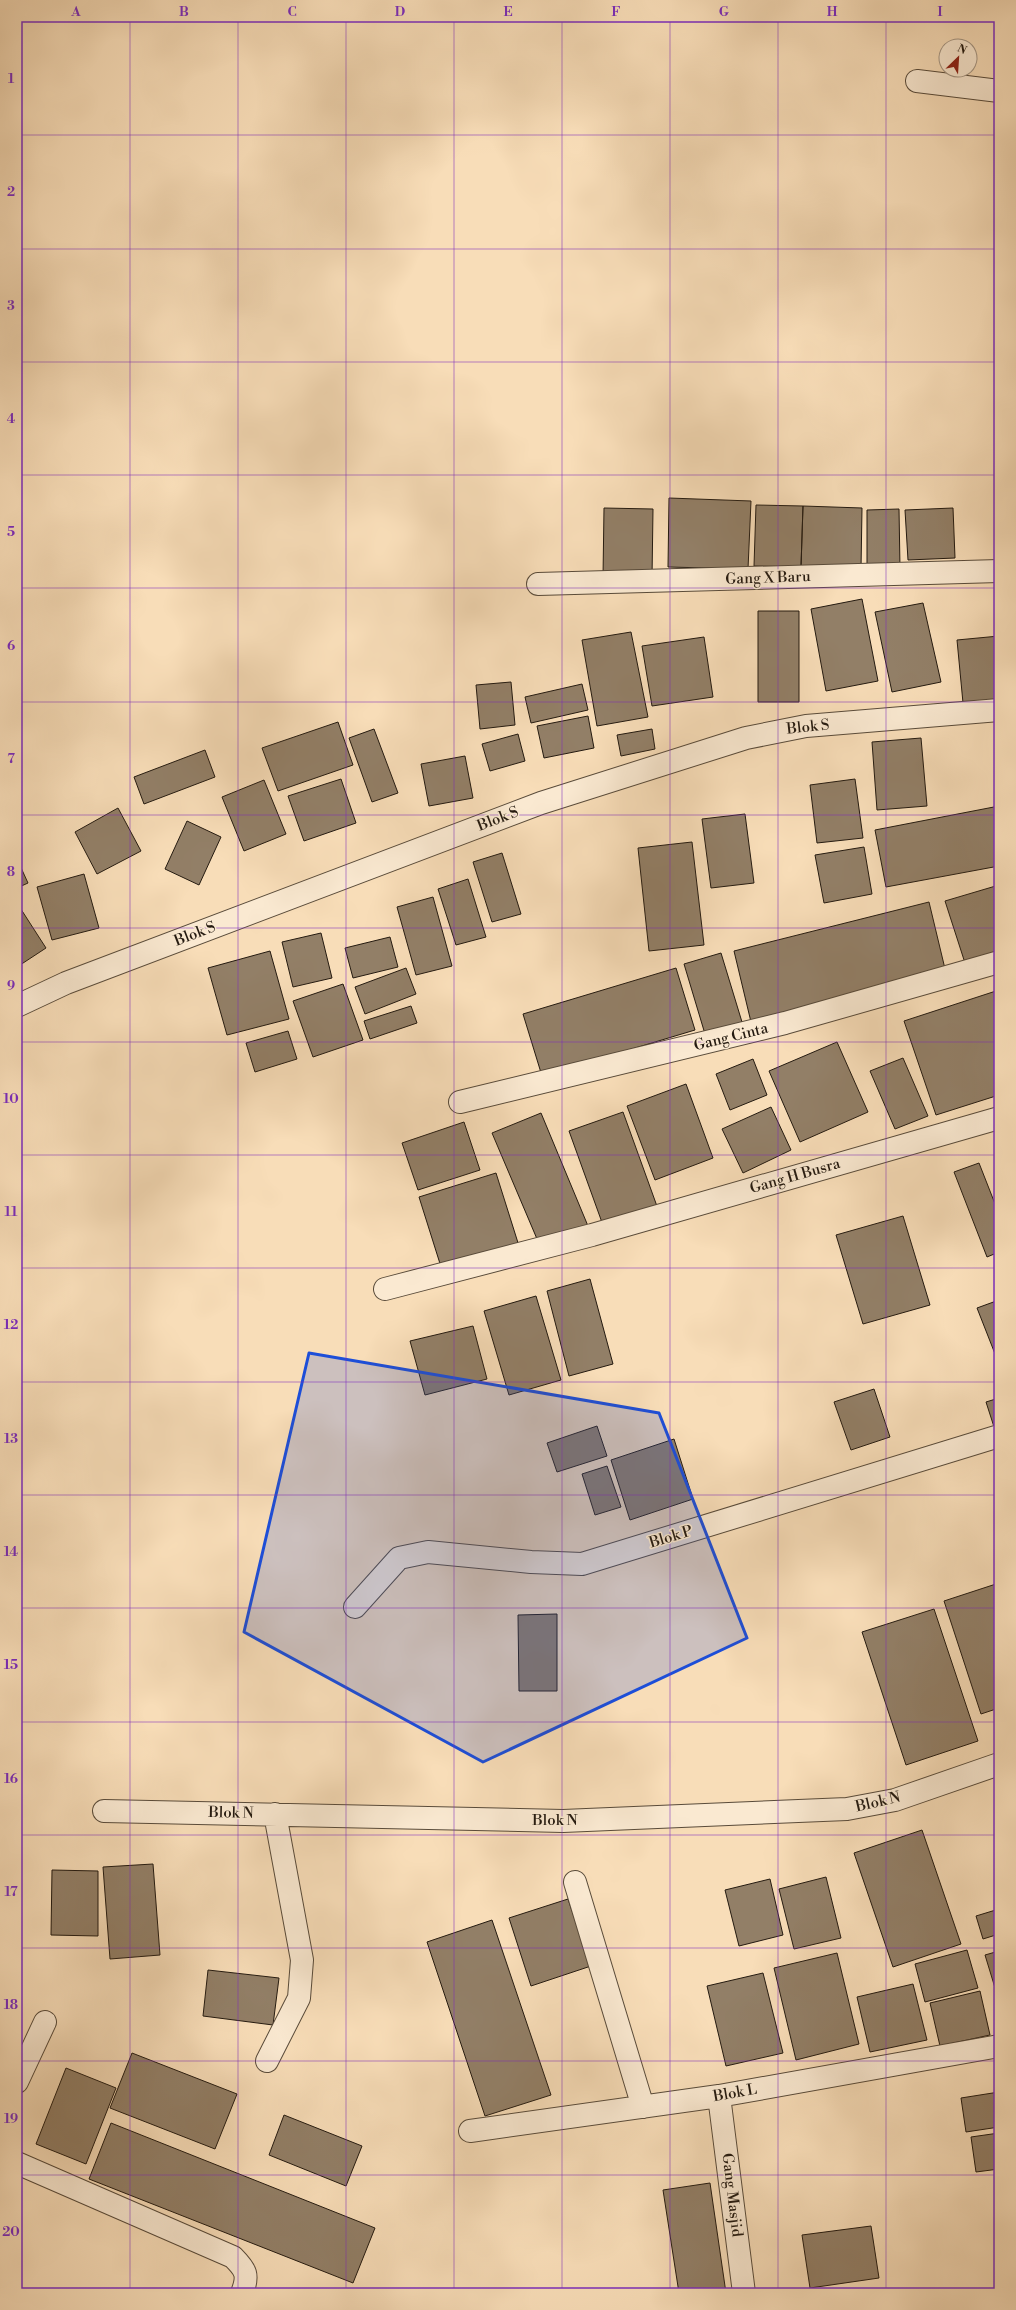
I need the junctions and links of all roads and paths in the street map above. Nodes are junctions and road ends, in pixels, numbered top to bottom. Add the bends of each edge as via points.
1 (916, 81) dead end
2 (999, 91) edge
3 (999, 570) edge
4 (538, 584) dead end
5 (999, 710) edge
6 (999, 962) edge
7 (17, 1006) edge
8 (460, 1102) dead end
9 (999, 1118) edge
10 (385, 1289) dead end
11 (999, 1436) edge
12 (356, 1607) dead end
13 (999, 1764) edge
14 (104, 1811) dead end
15 (275, 1814) junction
16 (575, 1882) dead end
17 (45, 2022) dead end
18 (999, 2046) edge
19 (267, 2061) dead end
20 (17, 2082) edge
21 (719, 2096) junction
22 (643, 2107) junction
23 (470, 2131) dead end
24 (17, 2163) edge
25 (242, 2293) edge
26 (744, 2293) edge

1 - 2 street
3 - 4 street, Gang X Baru
5 - 7 street, Blok S via 806,726 746,738 541,802 66,982
6 - 8 street, Gang Cinta via 785,1024
9 - 10 street, Gang H Busra via 592,1235
11 - 12 street, Blok P via 582,1564 428,1552 398,1558
13 - 15 street, Blok N via 895,1800 847,1809 563,1821
14 - 15 street, Blok N
15 - 19 street via 302,1960 299,1998
16 - 22 street
17 - 20 street
18 - 21 street, Blok L
21 - 22 street, Blok L
21 - 26 street, Gang Masjid
22 - 23 street, Blok L
24 - 25 street via 233,2257 244,2268 247,2280

